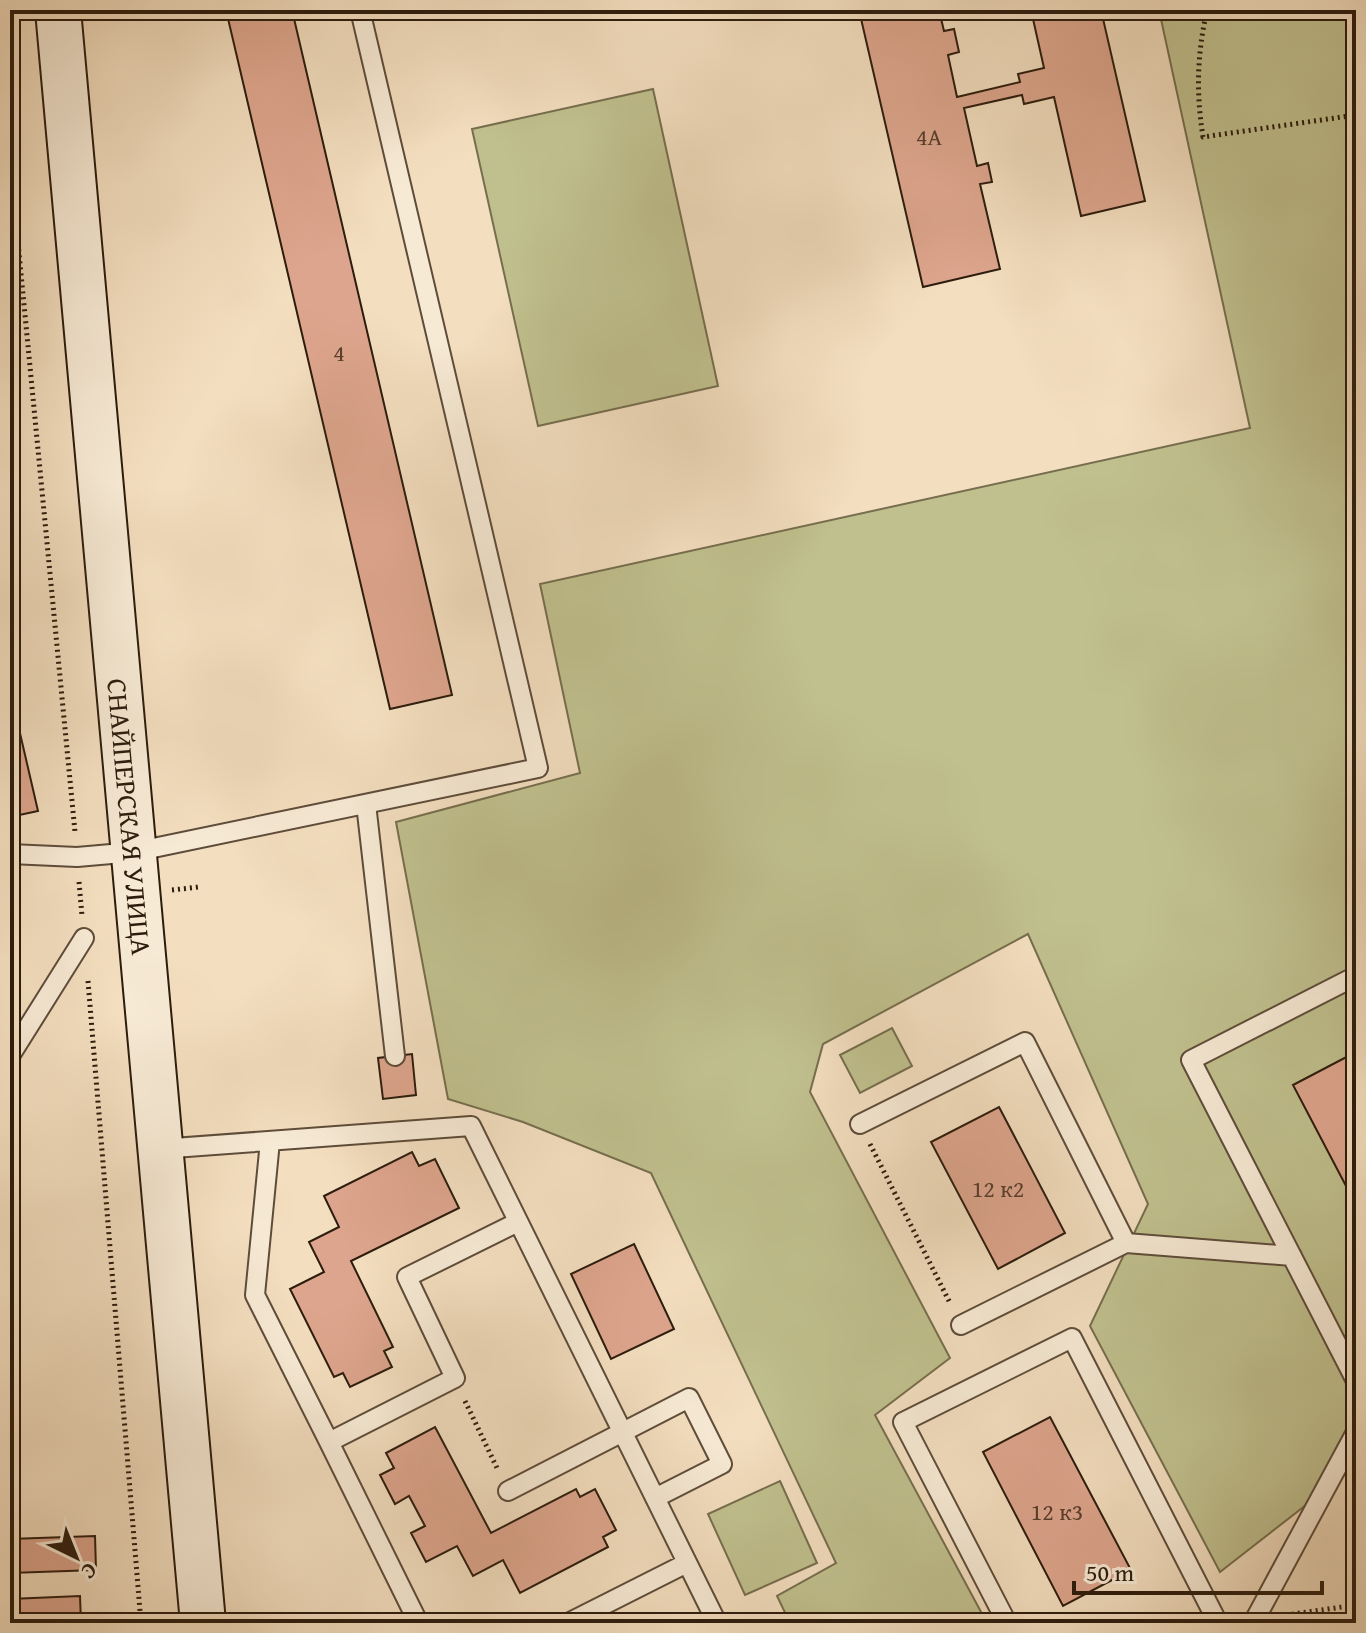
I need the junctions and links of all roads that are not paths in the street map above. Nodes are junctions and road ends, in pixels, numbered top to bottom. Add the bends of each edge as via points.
1 (58, 10) edge
2 (360, 10) edge
3 (366, 804) junction
4 (134, 852) junction
5 (10, 854) edge
6 (84, 938) road end
7 (1356, 976) edge
8 (10, 1056) edge
9 (395, 1056) dead end
10 (860, 1124) road end
11 (270, 1141) junction
12 (160, 1149) junction
13 (518, 1222) junction
14 (1126, 1243) junction
15 (1292, 1256) junction
16 (961, 1325) road end
17 (1356, 1381) edge
18 (623, 1432) junction
19 (1356, 1432) edge
20 (329, 1442) junction
21 (508, 1491) road end
22 (655, 1498) junction
23 (687, 1563) junction
24 (1254, 1621) edge
25 (203, 1623) edge
26 (425, 1623) edge
27 (568, 1623) edge
28 (717, 1623) edge
29 (1007, 1623) edge
30 (1218, 1623) edge

1 - 4 street, СНАЙПЕРСКАЯ УЛИЦА
2 - 3 lane via 538,768
3 - 4 lane
3 - 9 lane
4 - 5 lane via 77,857
4 - 12 street, СНАЙПЕРСКАЯ УЛИЦА
6 - 8 lane
7 - 15 lane via 1191,1060
10 - 14 lane via 1025,1042
11 - 12 lane
11 - 13 lane via 471,1126
11 - 20 lane via 255,1295
12 - 25 street, СНАЙПЕРСКАЯ УЛИЦА
13 - 18 lane
13 - 20 lane via 407,1277 455,1378
14 - 15 lane
14 - 16 lane
15 - 17 lane
18 - 21 lane
18 - 22 lane
18 - 22 lane via 689,1398 716,1451 722,1464
19 - 24 lane
20 - 26 lane via 418,1622
22 - 23 lane
23 - 27 lane
23 - 28 lane
29 - 30 lane via 903,1422 1072,1338

